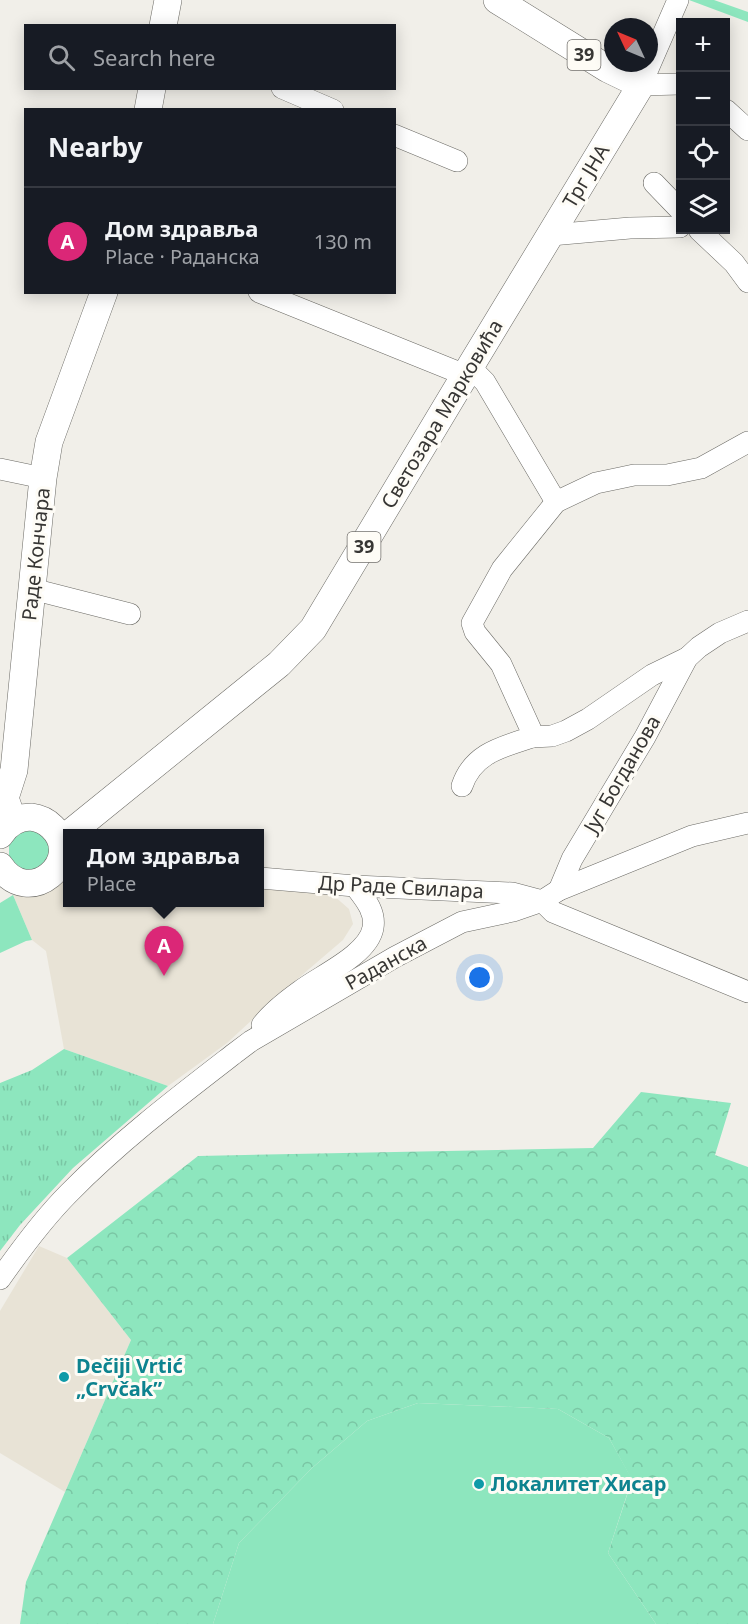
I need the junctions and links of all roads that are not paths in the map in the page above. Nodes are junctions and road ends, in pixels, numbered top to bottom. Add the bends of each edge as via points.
1 (168, 0) edge
2 (497, 0) edge
3 (678, 0) edge
4 (163, 24) edge
5 (676, 84) edge
6 (641, 85) junction
7 (152, 90) edge
8 (287, 90) edge
9 (148, 108) edge
10 (328, 108) edge
11 (730, 113) edge
12 (748, 129) edge
13 (396, 136) edge
14 (458, 161) dead end
15 (654, 183) dead end
16 (676, 205) edge
17 (676, 227) edge
18 (703, 234) edge
19 (551, 235) junction
20 (748, 282) edge
21 (103, 294) edge
22 (264, 294) edge
23 (467, 371) junction
24 (748, 442) edge
25 (0, 469) edge
26 (43, 478) junction
27 (556, 502) junction
28 (32, 589) junction
29 (130, 614) dead end
30 (748, 621) edge
31 (687, 658) junction
32 (532, 736) junction
33 (462, 786) dead end
34 (108, 800) junction
35 (748, 823) edge
36 (7, 828) edge
37 (83, 829) edge
38 (97, 829) edge
39 (60, 855) edge
40 (0, 866) edge
41 (264, 878) edge
42 (355, 886) junction
43 (550, 896) junction
44 (0, 898) edge
45 (748, 992) edge
46 (251, 1041) junction
47 (0, 1279) edge

1 - 4 main road
2 - 6 main road, 39
3 - 6 street, Трг ЈНА
5 - 6 street
6 - 19 main road, Трг ЈНА / 39
7 - 9 main road
8 - 10 street
11 - 12 street
13 - 14 street
15 - 16 street
17 - 19 street, Трг ЈНА
18 - 20 street
19 - 23 main road, Светозара Марковића / 39
21 - 26 main road, Раде Кончара via 49,442
22 - 23 street
23 - 27 street via 485,382
23 - 34 main road, Светозара Марковића / 39 via 313,629 279,664
24 - 27 street via 701,468 596,483
25 - 26 street
26 - 28 main road, Раде Кончара
27 - 32 street via 502,569 472,623 501,664
28 - 29 street
28 - 36 main road, Раде Кончара via 14,770 5,798
30 - 31 street, Југ Богданова via 720,633
31 - 32 street, Југ Богданова via 652,675 566,731
31 - 43 street, Југ Богданова via 645,737
32 - 33 street, Југ Богданова via 474,763
34 - 37 main road, Светозара Марковића / 39
34 - 38 main road
35 - 43 street, Раданска via 692,836
36 - 39 main road via 23,818 42,820 57,832
39 - 40 main road via 12,879
39 - 44 main road, 39
41 - 42 street, Др Раде Свилара
42 - 43 street, Др Раде Свилара
42 - 46 street via 373,917 369,938 345,962 270,1016
43 - 45 street via 554,912
43 - 46 street, Раданска via 513,911 462,922
46 - 47 street, Раданска via 132,1133 68,1193

